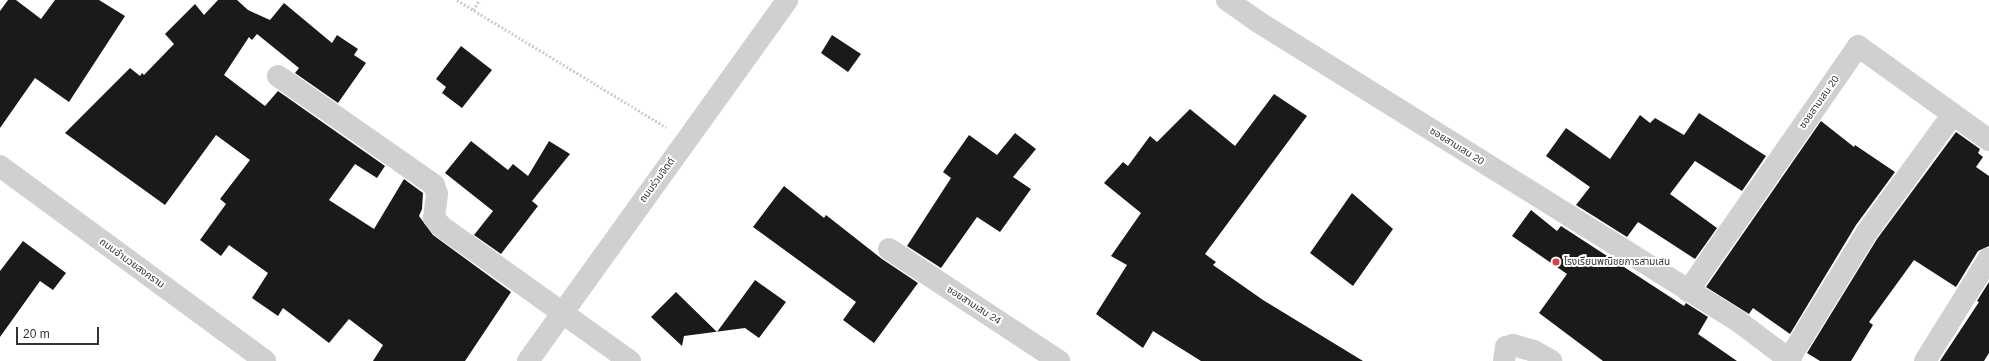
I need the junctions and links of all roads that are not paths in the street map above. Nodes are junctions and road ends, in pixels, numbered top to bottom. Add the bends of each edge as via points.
1 (787, 0) edge
2 (1227, 0) edge
3 (278, 76) dead end
4 (1952, 114) junction
5 (1989, 140) edge
6 (0, 166) edge
7 (890, 249) dead end
8 (1989, 258) edge
9 (1688, 291) junction
10 (563, 312) junction
11 (1790, 360) edge
12 (264, 361) edge
13 (528, 361) edge
14 (630, 361) edge
15 (1059, 361) edge
16 (1504, 361) edge
17 (1550, 361) edge
18 (1925, 361) edge

1 - 10 street, ถนนร่วมจิตต์
2 - 9 street, ซอยสามเสน 20
3 - 10 street via 434,185 437,194 434,218 442,227
4 - 5 street, ซอยสามเสน 20
4 - 9 street, ซอยสามเสน 20 via 1858,46
4 - 11 street via 1867,232
6 - 12 street, ถนนอำนวยสงคราม
7 - 15 street, ซอยสามเสน 24
8 - 18 street
9 - 11 street, ซอยสามเสน 20 via 1738,321
10 - 13 street, ถนนร่วมจิตต์
10 - 14 street
16 - 17 street via 1506,347 1513,345 1534,350

